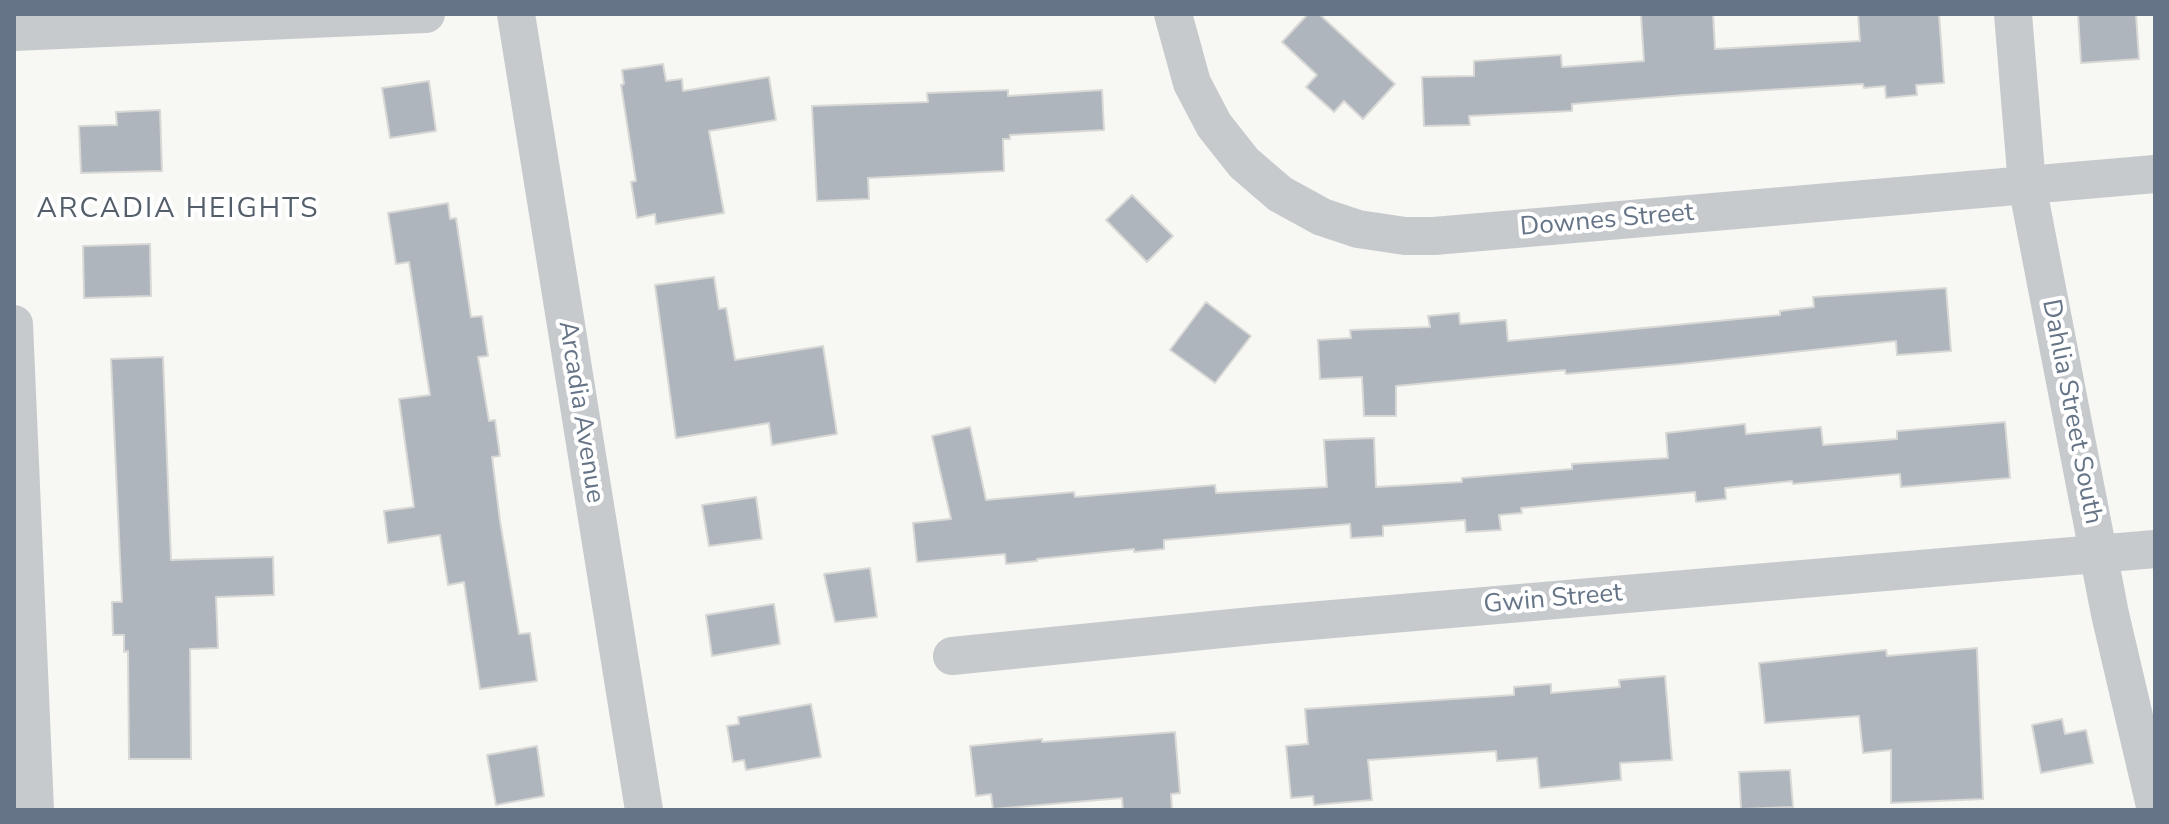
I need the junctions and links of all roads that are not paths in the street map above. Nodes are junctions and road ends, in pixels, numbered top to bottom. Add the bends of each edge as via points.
1 (426, 14) edge
2 (516, 14) edge
3 (1173, 14) edge
4 (2013, 14) edge
5 (14, 32) edge
6 (2155, 174) edge
7 (2027, 185) junction
8 (14, 324) edge
9 (2155, 549) edge
10 (2098, 554) junction
11 (952, 656) dead end
12 (2155, 806) edge
13 (35, 810) edge
14 (644, 810) edge

1 - 5 street
2 - 14 street, Arcadia Avenue
3 - 7 street, Downes Street via 1192,83 1214,125 1244,163 1280,194 1358,229 1434,236
4 - 7 street, Dahlia Street South
6 - 7 street, Downes Street
7 - 10 street, Dahlia Street South
8 - 13 street
9 - 10 street, Gwin Street
10 - 11 street, Gwin Street
10 - 12 street, Dahlia Street South

